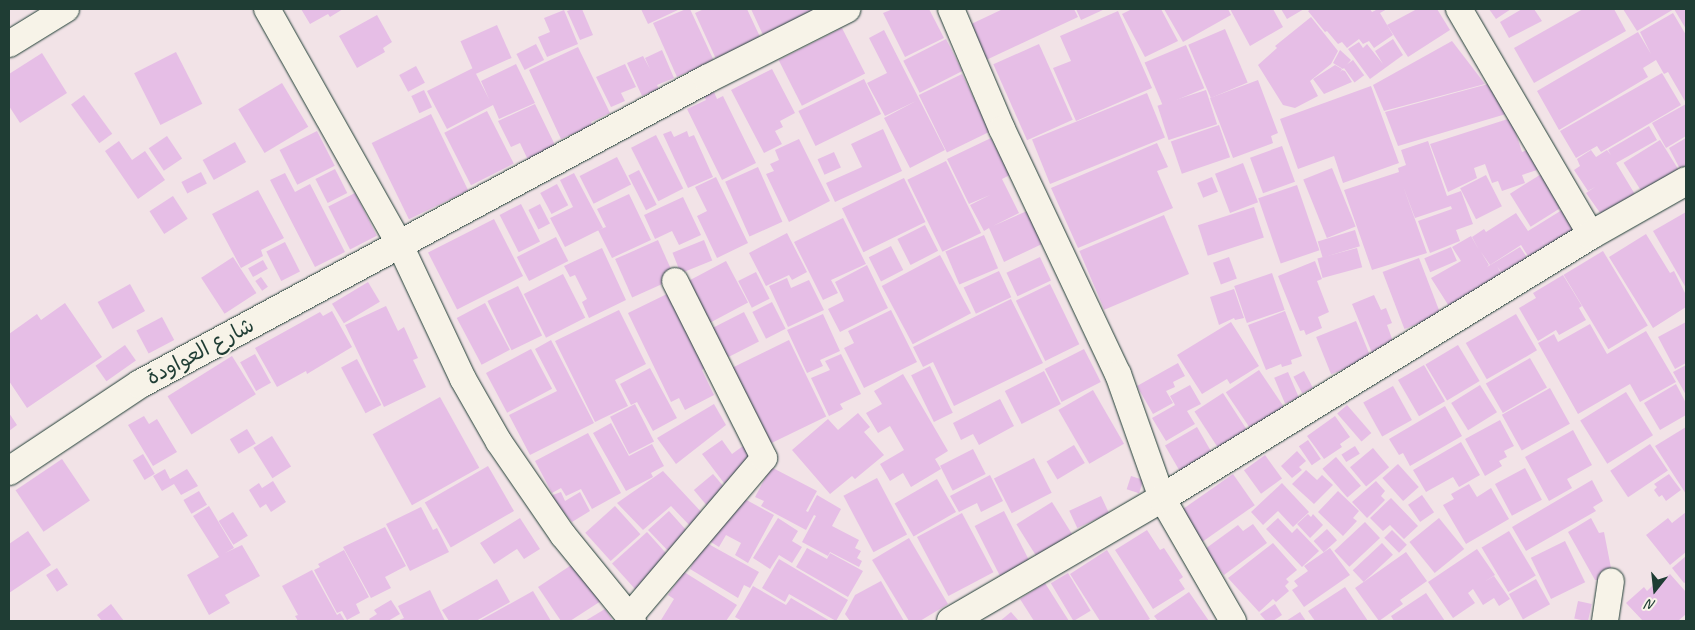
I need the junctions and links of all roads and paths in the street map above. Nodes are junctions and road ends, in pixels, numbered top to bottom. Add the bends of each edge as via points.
1 (267, 9) edge
2 (846, 9) edge
3 (951, 9) edge
4 (1459, 9) edge
5 (51, 13) edge
6 (9, 44) edge
7 (1686, 181) edge
8 (1591, 235) junction
9 (400, 246) junction
10 (675, 281) dead end
11 (9, 471) edge
12 (1162, 498) junction
13 (1611, 581) dead end
14 (631, 618) edge
15 (951, 621) edge
16 (1234, 621) edge
17 (1605, 621) edge

1 - 9 street
2 - 9 street, شارع العواودة via 707,79
3 - 12 street via 1002,129 1118,374
4 - 8 street
5 - 6 street
7 - 8 street
8 - 12 street
9 - 11 street, شارع العواودة via 140,384
9 - 14 street via 463,379 499,442 563,535
10 - 14 street via 764,458
12 - 15 street
12 - 16 street
13 - 17 street

